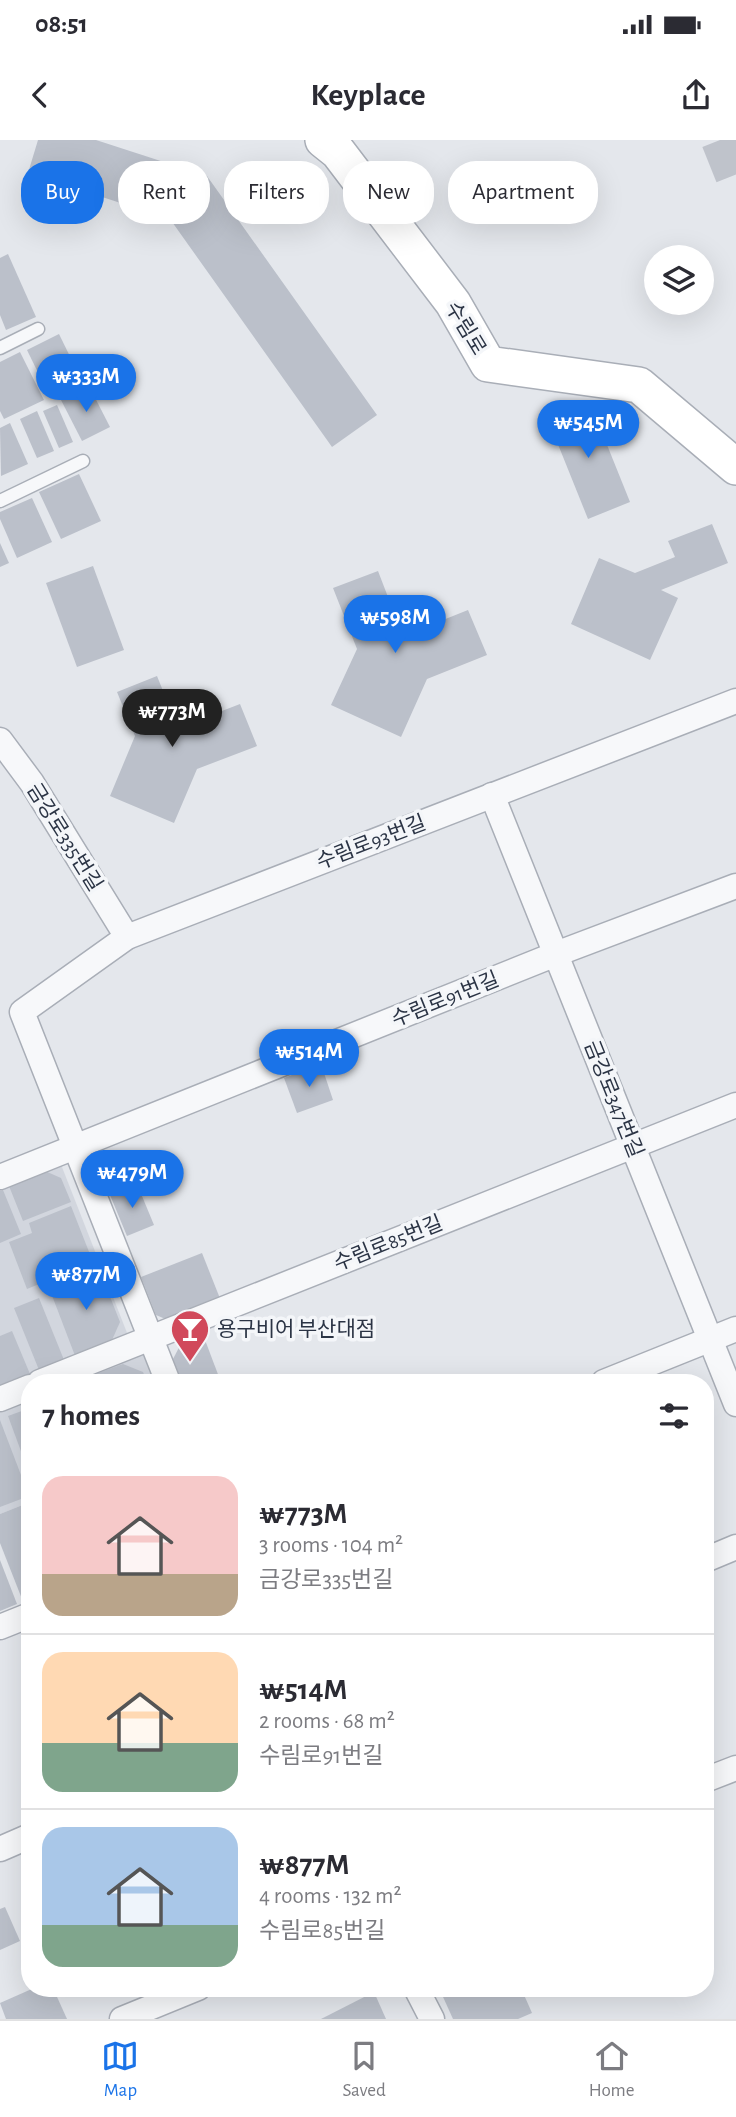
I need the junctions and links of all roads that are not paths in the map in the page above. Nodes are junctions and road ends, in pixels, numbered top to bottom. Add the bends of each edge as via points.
1 (323, 140) edge
2 (38, 329) dead end
3 (0, 348) edge
4 (83, 461) dead end
5 (736, 467) edge
6 (0, 501) edge
7 (736, 701) edge
8 (0, 740) edge
9 (492, 795) junction
10 (736, 886) edge
11 (127, 937) junction
12 (556, 954) junction
13 (736, 1105) edge
14 (632, 1145) junction
15 (75, 1147) junction
16 (0, 1177) edge
17 (736, 1329) edge
18 (151, 1338) junction
19 (710, 1339) junction
20 (60, 1374) edge
21 (166, 1374) edge
22 (624, 1374) edge
23 (21, 1391) edge
24 (0, 1399) edge
25 (736, 1404) edge
26 (736, 1547) edge
27 (714, 1556) edge
28 (21, 1619) edge
29 (0, 1627) edge
30 (736, 1768) edge
31 (714, 1777) edge
32 (21, 1840) edge
33 (0, 1849) edge
34 (176, 1997) edge
35 (421, 1997) edge
36 (122, 2019) edge
37 (432, 2019) edge

1 - 5 main road, 수림로 via 338,152 453,303 488,364 639,385
2 - 3 lane
4 - 6 lane
7 - 9 street, 수림로93번길
8 - 11 street, 금강로335번길 via 33,783
9 - 11 street, 수림로93번길
9 - 12 street, 금강로347번길
10 - 12 street, 수림로91번길
11 - 15 street, 수림로93번길 via 22,1012
12 - 14 street, 금강로347번길
12 - 15 street, 수림로91번길
13 - 14 street, 수림로85번길
14 - 18 street, 수림로85번길
14 - 19 street, 금강로347번길
15 - 16 street, 수림로91번길
15 - 18 street
17 - 19 street
18 - 20 street, 수림로85번길
18 - 21 street
19 - 22 street
19 - 25 street, 금강로347번길
23 - 24 street
26 - 27 street
28 - 29 street
30 - 31 street
32 - 33 street
34 - 36 street
35 - 37 street

